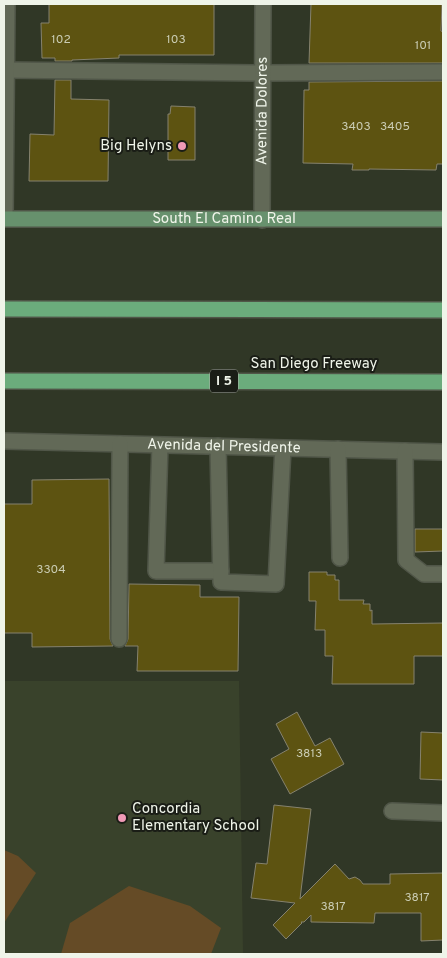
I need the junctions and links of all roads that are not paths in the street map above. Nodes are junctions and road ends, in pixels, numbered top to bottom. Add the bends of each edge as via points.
1 (7, 4) edge
2 (263, 4) edge
3 (6, 70) edge
4 (443, 72) edge
5 (263, 73) junction
6 (4, 219) edge
7 (443, 219) edge
8 (262, 220) junction
9 (4, 309) edge
10 (443, 310) edge
11 (4, 381) edge
12 (443, 382) edge
13 (4, 441) edge
14 (120, 444) junction
15 (160, 445) junction
16 (218, 446) junction
17 (283, 448) junction
18 (338, 449) junction
19 (406, 451) junction
20 (443, 452) edge
21 (340, 558) dead end
22 (221, 571) junction
23 (443, 574) edge
24 (119, 639) dead end
25 (392, 811) dead end
26 (443, 812) edge

1 - 3 street
2 - 5 street, Avenida Dolores
3 - 5 street
3 - 6 street
4 - 5 street
5 - 8 street, Avenida Dolores
6 - 8 main road, South El Camino Real
7 - 8 main road, South El Camino Real
9 - 10 highway
11 - 12 highway, San Diego Freeway / I 5
13 - 14 street, Avenida del Presidente
14 - 15 street, Avenida del Presidente
14 - 24 street
15 - 16 street, Avenida del Presidente
15 - 22 street via 156,572
16 - 17 street, Avenida del Presidente
16 - 22 street
17 - 18 street, Avenida del Presidente
17 - 22 street via 276,584 221,582
18 - 19 street, Avenida del Presidente
18 - 21 street
19 - 20 street, Avenida del Presidente
19 - 23 street via 406,560 424,574
25 - 26 street

